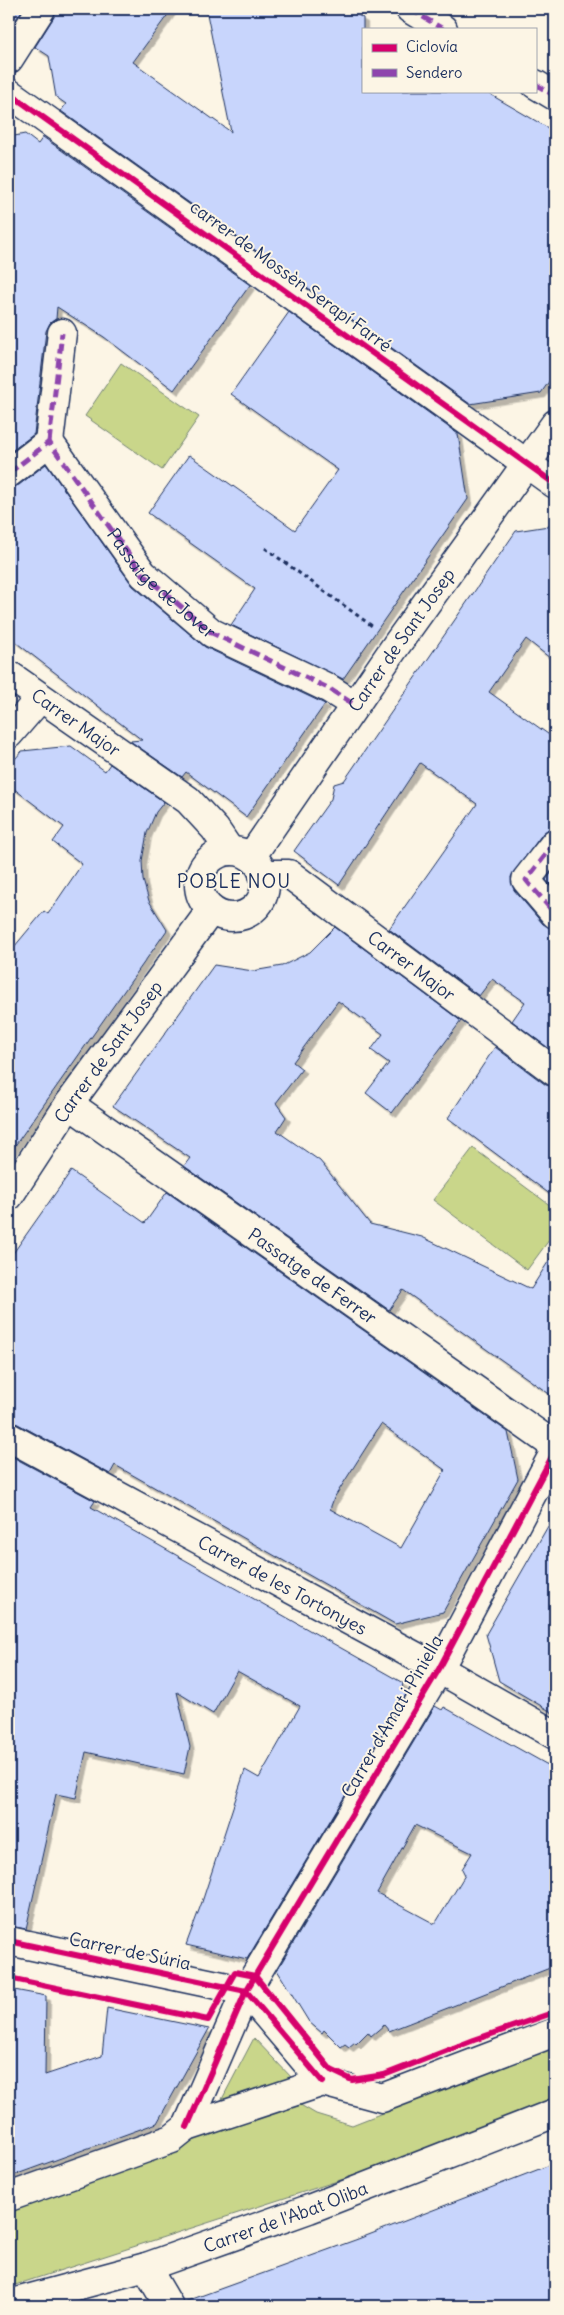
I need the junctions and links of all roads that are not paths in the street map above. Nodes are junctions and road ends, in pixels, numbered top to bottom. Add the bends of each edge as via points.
1 (41, 9) edge
2 (410, 9) edge
3 (441, 28) edge
4 (9, 59) edge
5 (536, 85) edge
6 (9, 93) edge
7 (555, 96) edge
8 (62, 333) dead end
9 (555, 424) edge
10 (49, 442) junction
11 (528, 464) junction
12 (9, 473) edge
13 (555, 484) edge
14 (9, 674) edge
15 (40, 698) junction
16 (355, 705) junction
17 (9, 734) edge
18 (555, 843) edge
19 (248, 861) junction
20 (211, 910) junction
21 (555, 914) edge
22 (555, 1072) edge
23 (68, 1104) junction
24 (9, 1196) edge
25 (9, 1437) edge
26 (555, 1446) edge
27 (555, 1451) edge
28 (438, 1669) junction
29 (555, 1735) edge
30 (9, 1941) edge
31 (246, 1991) junction
32 (555, 2032) edge
33 (323, 2082) junction
34 (555, 2113) edge
35 (187, 2127) junction
36 (9, 2197) edge
37 (146, 2267) junction
38 (9, 2304) edge
39 (169, 2306) edge

1 - 4 street
2 - 3 street
5 - 7 street
6 - 11 street, carrer de Mossèn Serapí Farré
8 - 10 street
9 - 11 street, Carrer de Sant Josep
10 - 12 street
10 - 16 street, Passatge de Jover via 143,574 212,633 328,688
11 - 13 street, carrer de Mossèn Serapí Farré
11 - 16 street, Carrer de Sant Josep
14 - 15 street, Carrer Major
15 - 17 street
15 - 19 street, Carrer Major via 188,800
16 - 19 street, Carrer de Sant Josep
18 - 21 street via 526,880
19 - 20 street via 219,854 203,869 200,891
19 - 20 street via 265,885 264,895 251,912 241,916 230,918
19 - 22 street, Carrer Major via 289,874
20 - 23 street, Carrer de Sant Josep
23 - 24 street, Carrer de Sant Josep
23 - 26 street, Passatge de Ferrer
25 - 28 street, Carrer de les Tortonyes
27 - 28 street, Carrer d'Amat i Piniella
28 - 29 street, Carrer de les Tortonyes
28 - 31 street, Carrer d'Amat i Piniella
30 - 31 street, Carrer de Súria
31 - 33 street
31 - 35 street, Carrer d'Amat i Piniella
32 - 33 street via 382,2098
33 - 35 street
34 - 37 street, Carrer de l'Abat Oliba
35 - 36 street via 172,2139
37 - 38 street, Carrer de l'Abat Oliba
37 - 39 street

